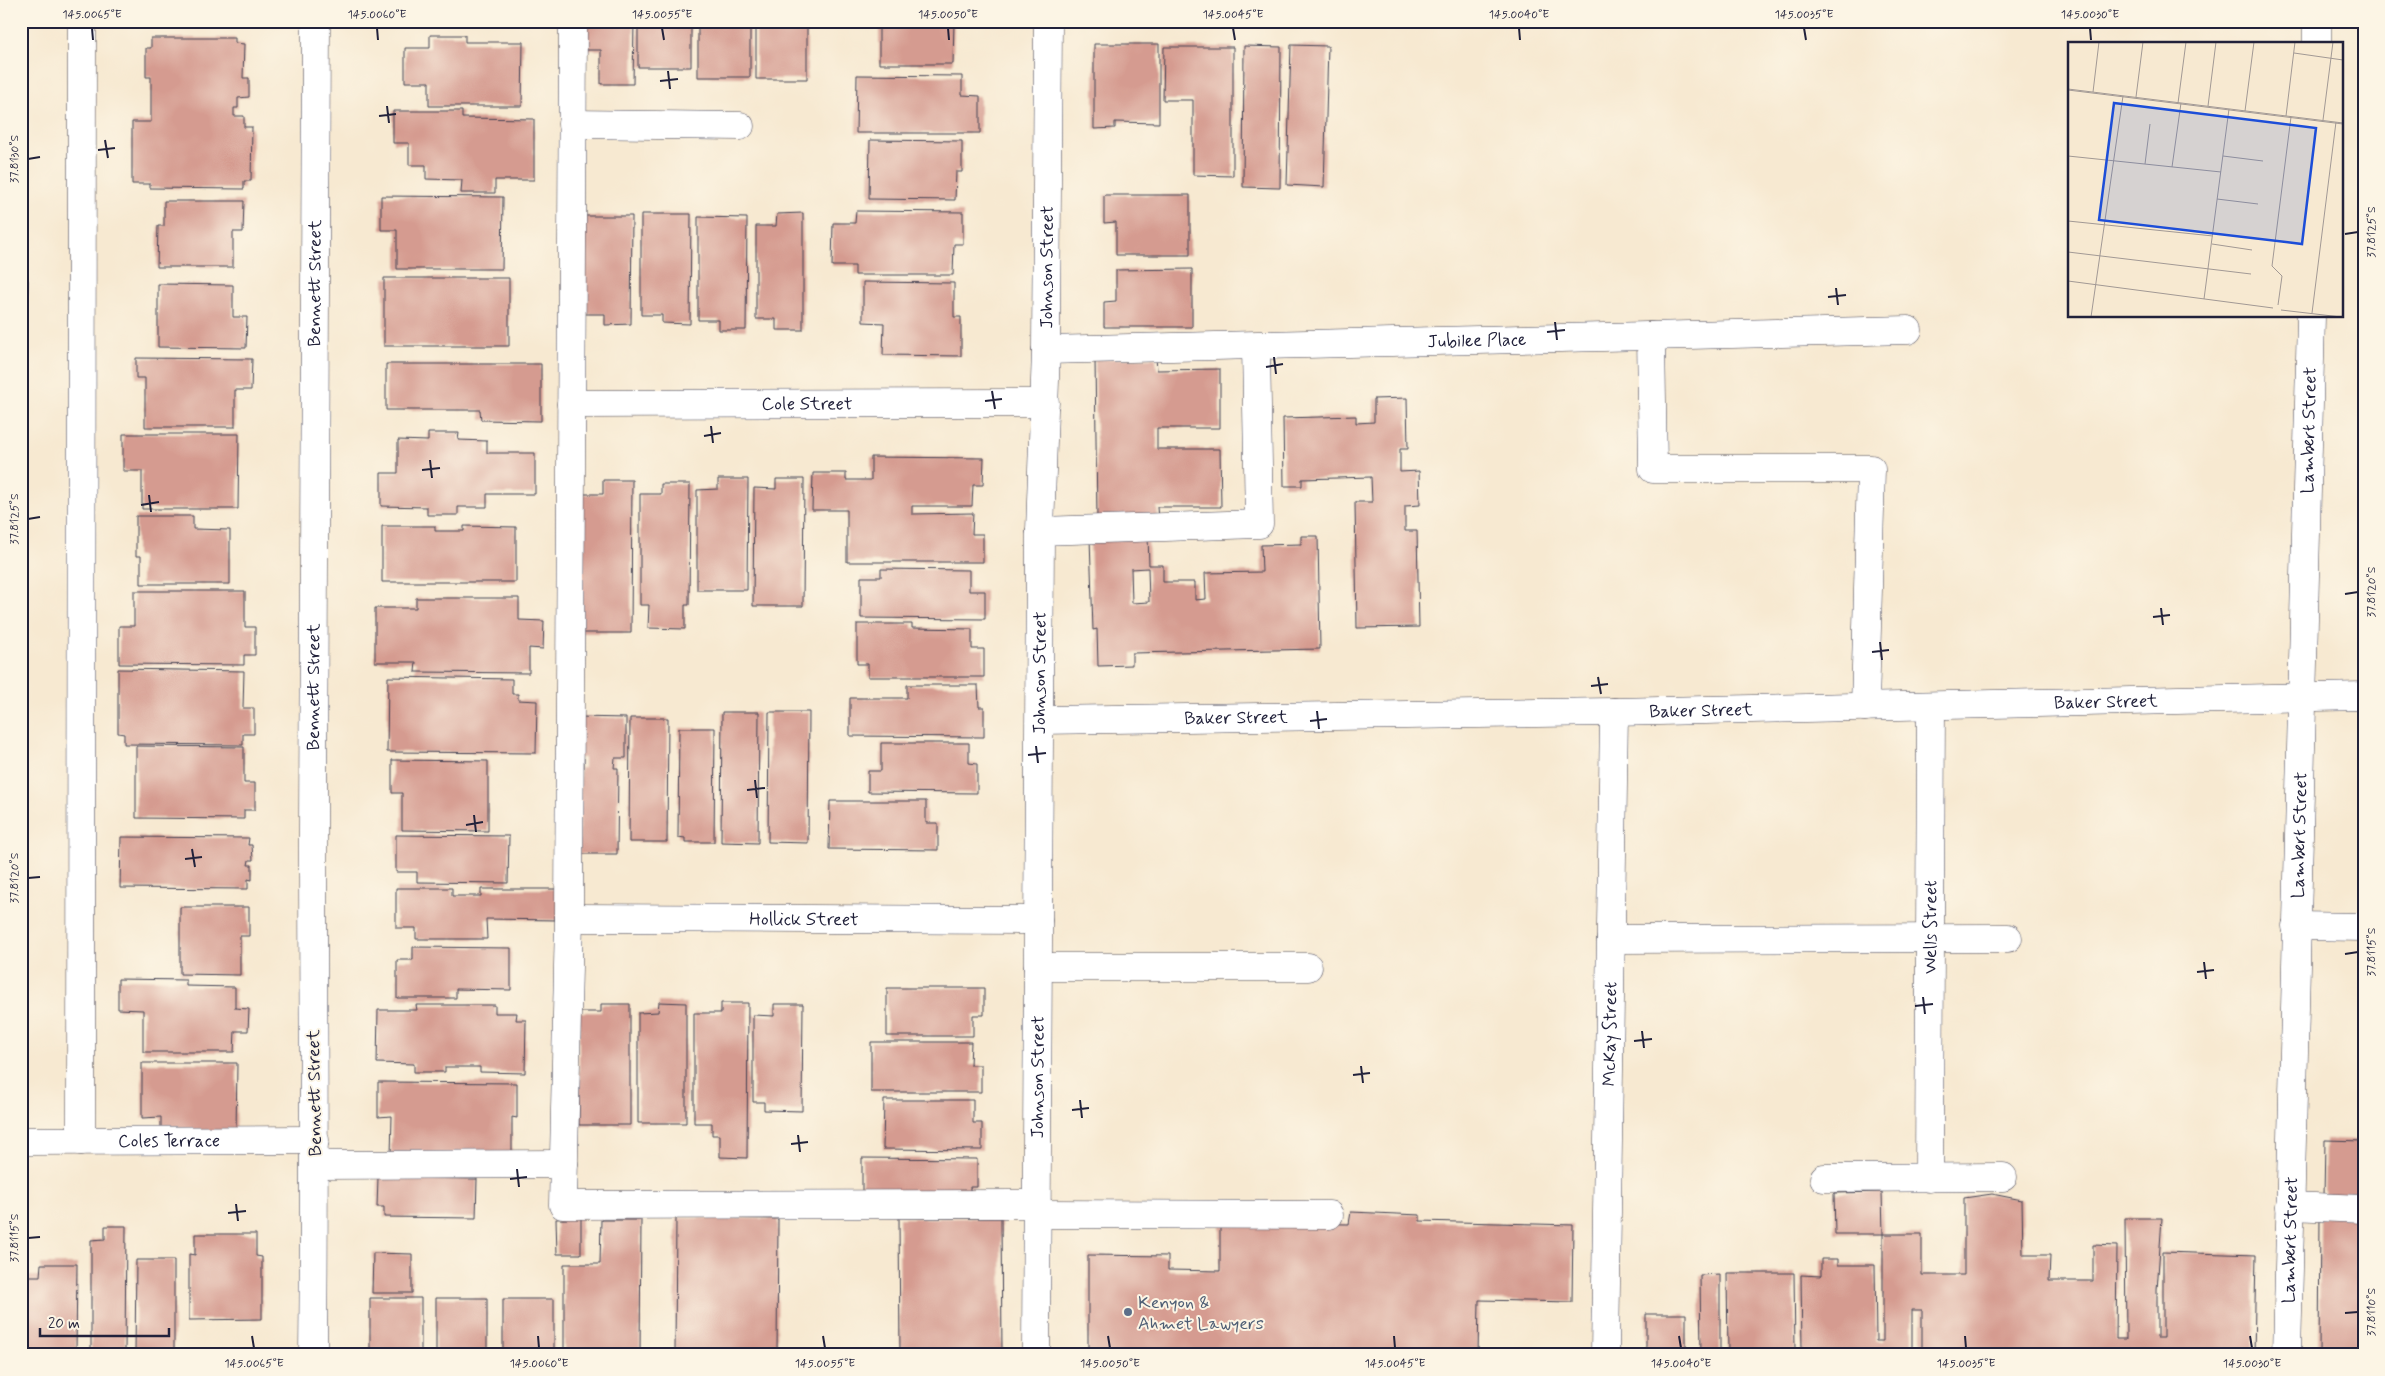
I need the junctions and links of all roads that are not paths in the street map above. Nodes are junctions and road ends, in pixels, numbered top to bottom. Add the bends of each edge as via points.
1 (82, 21) edge
2 (316, 21) edge
3 (573, 21) edge
4 (1048, 21) edge
5 (2317, 21) edge
6 (2317, 42) edge
7 (572, 124) junction
8 (740, 126) dead end
9 (2311, 318) edge
10 (1908, 330) dead end
11 (1651, 336) junction
12 (1256, 346) junction
13 (1046, 350) junction
14 (1045, 403) junction
15 (571, 404) junction
16 (1040, 531) junction
17 (2364, 696) edge
18 (2304, 697) junction
19 (1931, 706) junction
20 (1865, 707) junction
21 (1614, 712) junction
22 (1040, 720) junction
23 (569, 918) junction
24 (1038, 920) junction
25 (2296, 926) junction
26 (2364, 927) edge
27 (1930, 938) junction
28 (2008, 938) dead end
29 (1611, 939) junction
30 (1038, 967) junction
31 (1308, 967) dead end
32 (21, 1141) edge
33 (81, 1141) junction
34 (315, 1152) junction
35 (564, 1164) junction
36 (2003, 1177) dead end
37 (1824, 1178) dead end
38 (1929, 1178) junction
39 (2290, 1206) junction
40 (2364, 1208) edge
41 (1036, 1209) junction
42 (1329, 1215) dead end
43 (313, 1355) edge
44 (1036, 1355) edge
45 (1605, 1355) edge
46 (2287, 1355) edge

1 - 33 street
2 - 34 street, Bennett Street via 313,543
3 - 7 street
4 - 13 street, Johnson Street
5 - 6 street
7 - 8 street
7 - 15 street
9 - 18 street, Lambert Street
10 - 11 street, Jubilee Place
11 - 12 street, Jubilee Place
11 - 20 street via 1653,469 1871,469
12 - 13 street, Jubilee Place
12 - 16 street via 1259,524
13 - 14 street, Johnson Street
14 - 15 street, Cole Street
14 - 16 street, Johnson Street
15 - 23 street
16 - 22 street, Johnson Street
17 - 18 street, Baker Street
18 - 19 street, Baker Street
18 - 25 street, Lambert Street
19 - 20 street, Baker Street
19 - 27 street, Wells Street
20 - 21 street, Baker Street
21 - 22 street, Baker Street
21 - 29 street, McKay Street
22 - 24 street, Johnson Street
23 - 24 street, Hollick Street
23 - 35 street
24 - 30 street, Johnson Street
25 - 26 street
25 - 39 street, Lambert Street
27 - 28 street
27 - 29 street
27 - 38 street, Wells Street
29 - 45 street, McKay Street
30 - 31 street
30 - 41 street, Johnson Street
32 - 33 street, Coles Terrace
33 - 34 street, Coles Terrace
34 - 35 street, Coles Terrace
34 - 43 street, Bennett Street
35 - 41 street via 563,1205
36 - 38 street
37 - 38 street
39 - 40 street
39 - 46 street, Lambert Street
41 - 42 street
41 - 44 street, Johnson Street

